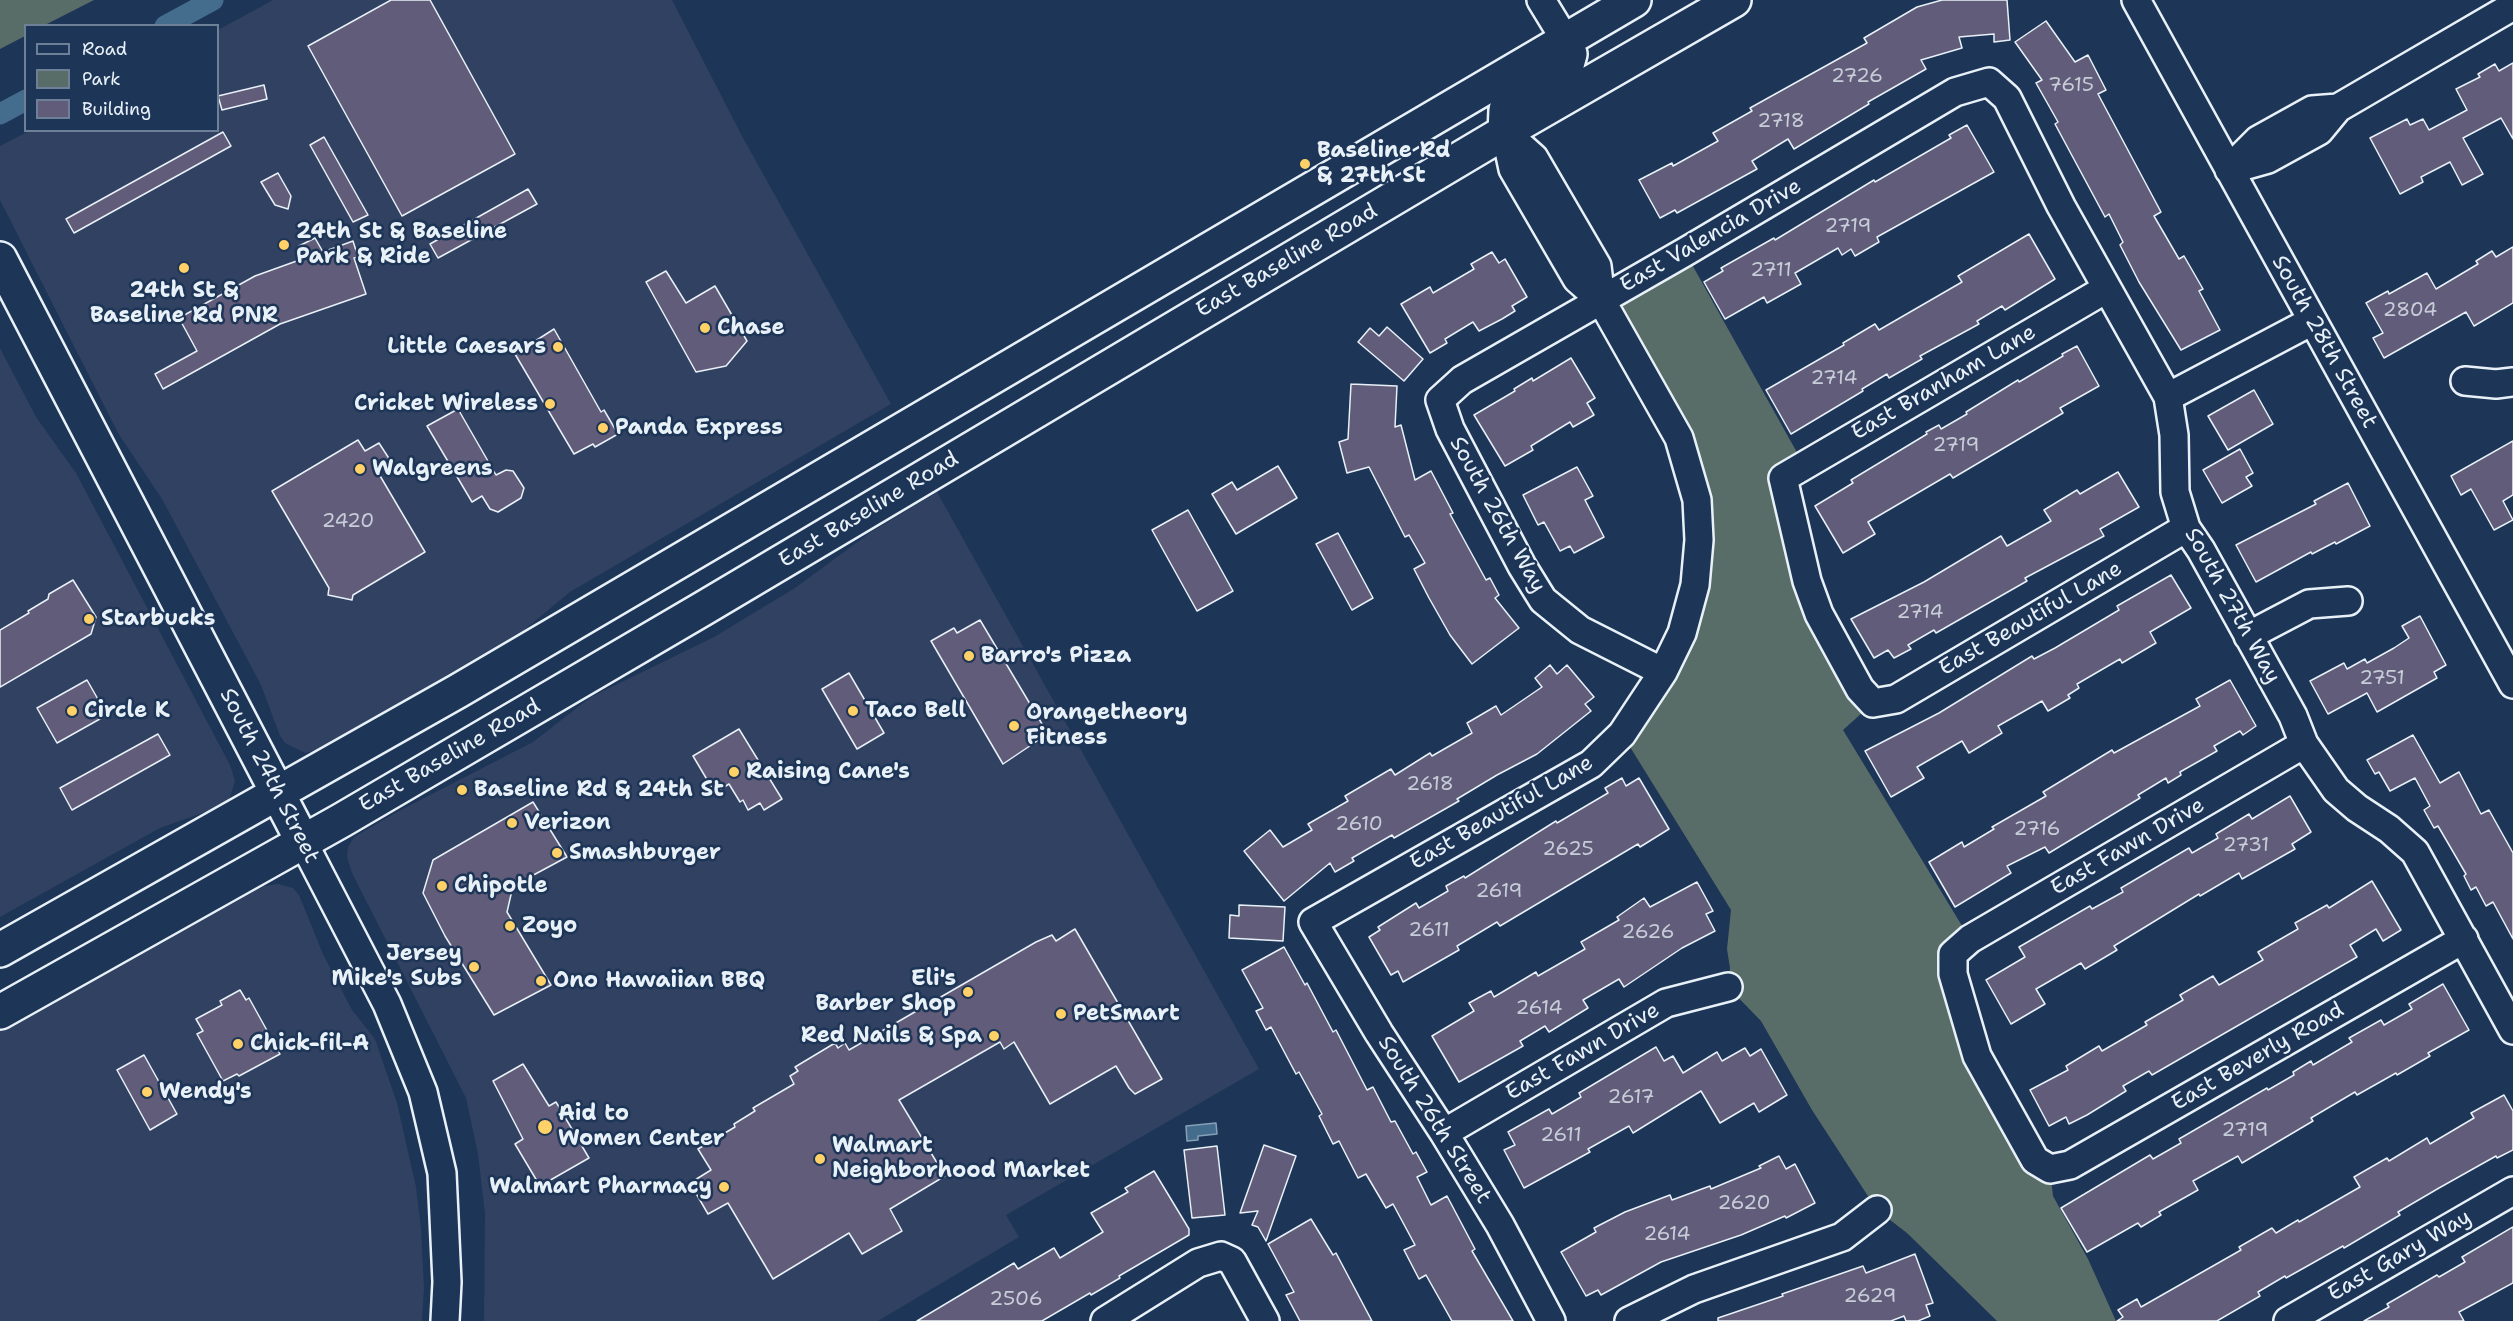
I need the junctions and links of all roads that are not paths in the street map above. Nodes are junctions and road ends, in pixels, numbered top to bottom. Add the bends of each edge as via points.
1 (1541, 0) edge
2 (1634, 0) edge
3 (1734, 0) edge
4 (2136, 0) edge
5 (2513, 6) edge
6 (1566, 41) junction
7 (1634, 58) junction
8 (1989, 82) joint
9 (1429, 121) junction
10 (1505, 132) junction
11 (2229, 170) junction
12 (0, 259) edge
13 (2106, 289) junction
14 (1130, 297) junction
15 (1601, 300) junction
16 (2312, 321) junction
17 (1152, 340) junction
18 (2465, 381) dead end
19 (2513, 382) edge
20 (2168, 398) junction
21 (1440, 400) joint
22 (785, 499) junction
23 (2186, 528) junction
24 (813, 544) junction
25 (2348, 601) dead end
26 (2248, 636) junction
27 (1663, 672) junction
28 (2513, 684) edge
29 (1873, 703) joint
30 (2304, 744) junction
31 (278, 794) junction
32 (303, 842) junction
33 (1312, 922) joint
34 (2464, 939) junction
35 (0, 950) edge
36 (1728, 987) dead end
37 (0, 1012) edge
38 (2513, 1030) edge
39 (1444, 1133) junction
40 (2050, 1169) joint
41 (2513, 1191) edge
42 (1877, 1210) dead end
43 (445, 1321) edge
44 (1105, 1321) edge
45 (1264, 1321) edge
46 (1551, 1321) edge
47 (1629, 1321) edge
48 (2288, 1321) edge

1 - 6 street
2 - 6 main road
3 - 7 main road, East Baseline Road
4 - 11 street, South 28th Street
5 - 11 street via 2338,108 2319,131 2268,159
6 - 7 main road via 1603,58
6 - 9 main road
6 - 10 main road via 1570,54 1567,65 1512,103 1506,110
7 - 10 main road, East Baseline Road
8 - 13 street, South 27th Way via 2007,98
8 - 15 street, East Valencia Drive via 1955,92
9 - 10 main road via 1472,120
9 - 14 main road
10 - 15 street via 1534,158 1597,266
10 - 17 main road, East Baseline Road
11 - 16 street, South 28th Street
12 - 31 main road, South 24th Street
13 - 20 street, South 27th Way
13 - 29 street, East Branham Lane via 1783,478 1807,581 1819,614 1860,689
14 - 17 main road
14 - 22 main road
15 - 21 street, East Valencia Drive via 1462,380
15 - 27 street, East Beautiful Lane via 1679,438 1697,500 1695,585 1682,633
16 - 20 street
16 - 28 street, South 28th Street
17 - 24 main road, East Baseline Road
18 - 19 street
20 - 23 street, South 27th Way via 2174,435 2175,492
21 - 27 street, South 26th Way via 1450,429 1543,600 1580,630
22 - 24 main road
22 - 31 main road
23 - 26 street, South 27th Way
23 - 29 street, East Beautiful Lane via 1896,699
24 - 32 main road, East Baseline Road
25 - 26 street via 2309,604
26 - 30 street, South 27th Way via 2293,716
27 - 33 street, East Beautiful Lane via 1622,734 1591,764
30 - 34 street, South 27th Way via 2336,790 2415,852
30 - 40 street, East Fawn Drive via 1970,939 1953,954 1953,974 1977,1056 2035,1160
31 - 32 main road, South 24th Street
31 - 35 main road
32 - 37 main road, East Baseline Road
32 - 43 street, South 24th Street via 387,1004 423,1092 441,1173 447,1282
33 - 39 street, South 26th Street
34 - 38 street, South 27th Way
34 - 40 street, East Beverly Road via 2070,1165
36 - 39 street, East Fawn Drive via 1666,1003
39 - 46 street, South 26th Street via 1500,1225
41 - 48 street, East Gary Way
42 - 47 street via 1842,1237 1694,1288
44 - 45 street via 1198,1263 1221,1256 1232,1261

